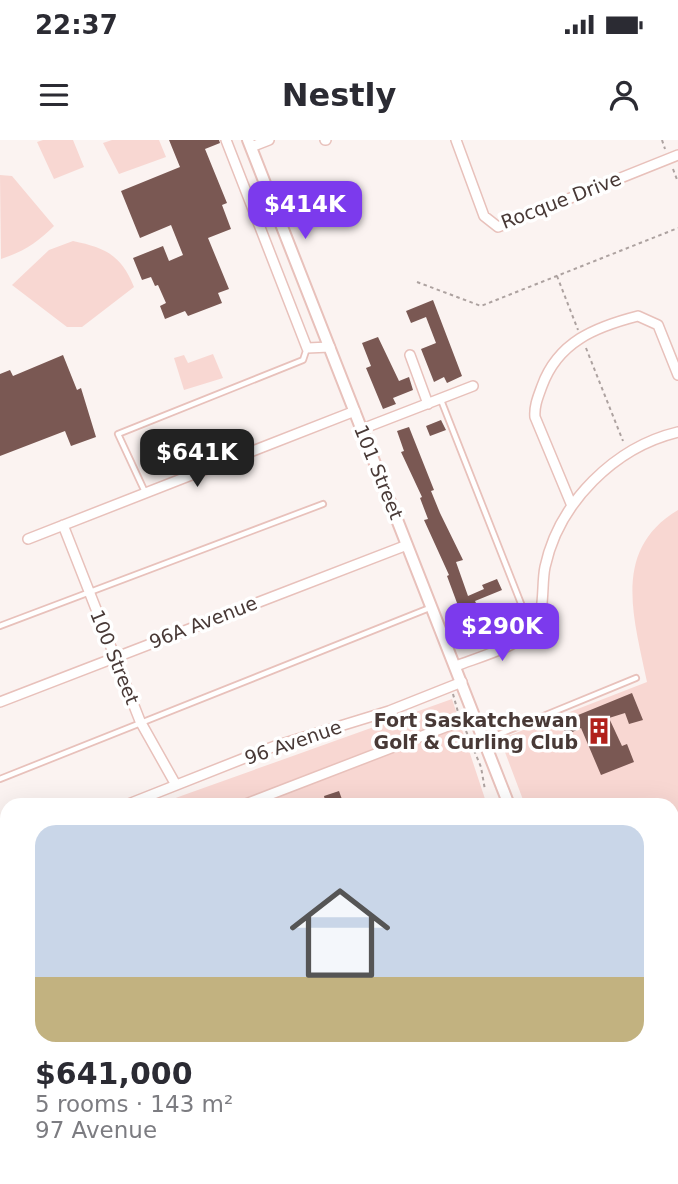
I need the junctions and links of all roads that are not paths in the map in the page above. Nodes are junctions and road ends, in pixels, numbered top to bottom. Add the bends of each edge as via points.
1 (226, 140) edge
2 (269, 140) edge
3 (456, 140) edge
4 (250, 143) edge
5 (678, 155) edge
6 (330, 347) junction
7 (307, 348) junction
8 (410, 355) dead end
9 (678, 374) edge
10 (473, 386) dead end
11 (441, 399) junction
12 (428, 404) junction
13 (355, 411) junction
14 (362, 429) junction
15 (678, 432) edge
16 (145, 493) junction
17 (323, 504) dead end
18 (572, 506) junction
19 (63, 525) junction
20 (28, 539) dead end
21 (407, 545) junction
22 (89, 591) junction
23 (433, 607) junction
24 (0, 626) edge
25 (532, 632) junction
26 (114, 656) junction
27 (456, 666) junction
28 (636, 678) dead end
29 (456, 684) junction
30 (0, 702) edge
31 (474, 716) junction
32 (140, 722) junction
33 (484, 740) junction
34 (0, 779) edge
35 (176, 785) junction
36 (143, 798) edge
37 (261, 798) edge
38 (506, 798) edge

1 - 7 street
2 - 4 street
3 - 5 street, Rocque Drive via 484,216 498,227
4 - 6 street, 101 Street
6 - 7 street
6 - 13 street, 101 Street
7 - 16 lane via 303,360 118,434
8 - 12 street
9 - 18 street via 659,325 638,316 573,340 549,368 534,411
10 - 11 street
11 - 12 street
11 - 25 lane
12 - 14 street
13 - 14 street, 101 Street
13 - 16 street
14 - 21 street, 101 Street
15 - 18 street via 645,442 622,456
16 - 19 street
17 - 22 lane
18 - 25 street via 548,555 539,617
19 - 20 street
19 - 22 street, 100 Street
21 - 23 street, 101 Street
21 - 26 street, 96A Avenue
22 - 24 lane
22 - 26 street, 100 Street
23 - 27 street, 101 Street
23 - 32 lane
25 - 27 street
26 - 30 street, 96A Avenue
26 - 32 street, 100 Street
27 - 29 street, 101 Street
28 - 33 lane
29 - 31 street, 101 Street
29 - 35 street, 96 Avenue
31 - 33 street, 101 Street
31 - 37 street
32 - 34 lane
32 - 35 street, 100 Street
33 - 38 street, 101 Street
35 - 36 street, 96 Avenue

